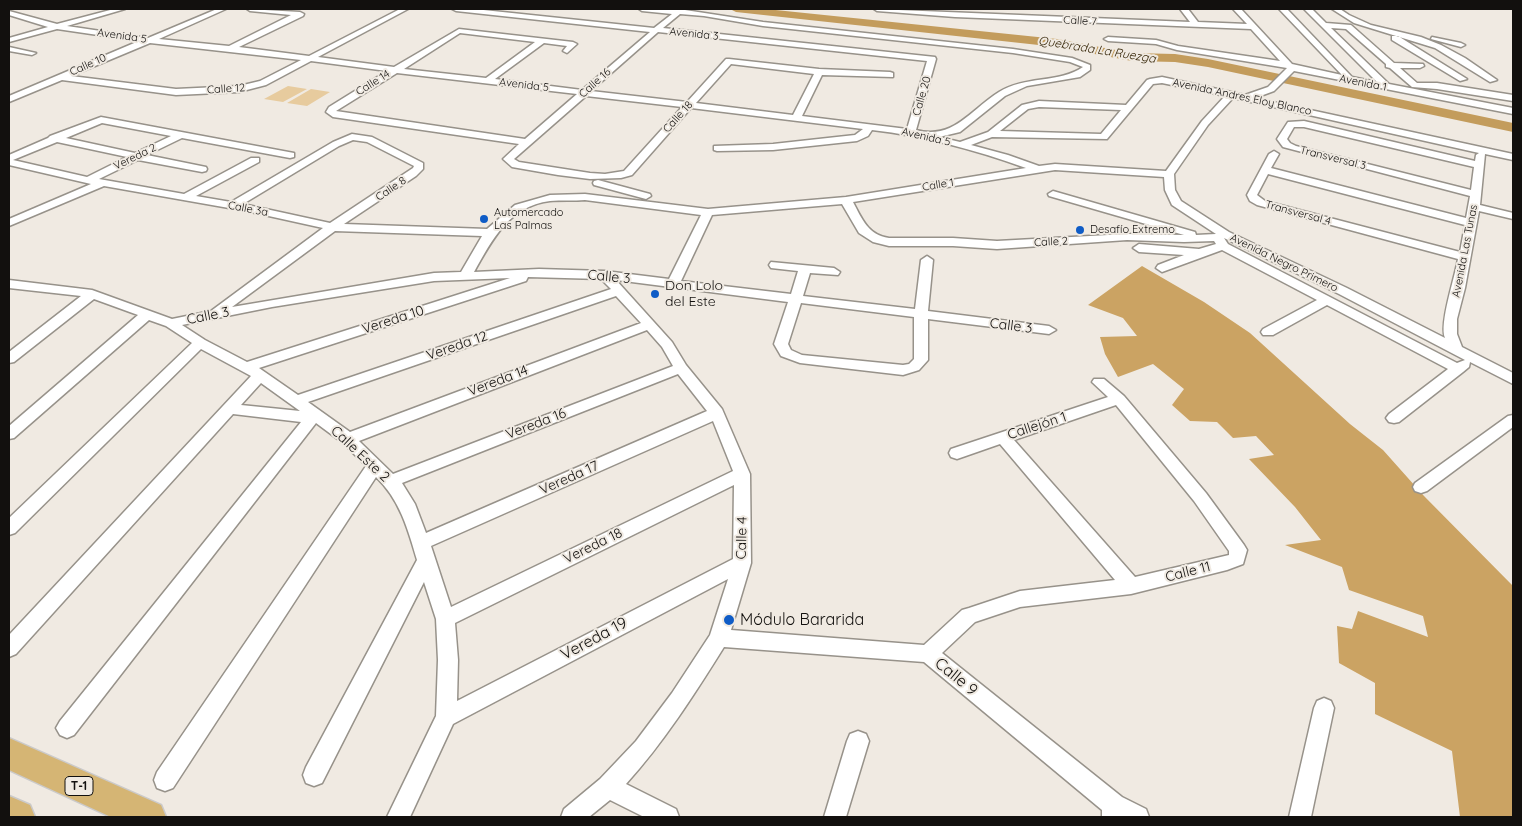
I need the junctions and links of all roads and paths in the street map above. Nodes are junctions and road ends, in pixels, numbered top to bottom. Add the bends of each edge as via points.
1 (121, 9) edge
2 (223, 9) edge
3 (250, 9) edge
4 (404, 9) edge
5 (456, 9) edge
6 (642, 9) edge
7 (877, 9) edge
8 (1085, 9) edge
9 (1184, 9) edge
10 (1237, 9) edge
11 (1283, 9) edge
12 (1308, 9) edge
13 (1336, 9) edge
14 (680, 10) edge
15 (967, 12) edge
16 (9, 13) edge
17 (1359, 13) dead end
18 (1091, 21) junction
19 (1196, 25) junction
20 (1324, 25) junction
21 (56, 27) junction
22 (1254, 27) junction
23 (1348, 27) junction
24 (656, 30) junction
25 (1390, 31) junction
26 (9, 35) edge
27 (26, 35) junction
28 (1108, 39) dead end
29 (9, 40) edge
30 (146, 40) junction
31 (542, 40) junction
32 (1461, 45) dead end
33 (230, 48) junction
34 (1373, 48) junction
35 (9, 49) edge
36 (1398, 50) dead end
37 (567, 51) dead end
38 (32, 53) dead end
39 (310, 58) junction
40 (932, 60) joint
41 (1362, 64) junction
42 (1393, 65) junction
43 (1420, 66) dead end
44 (1289, 68) junction
45 (395, 70) junction
46 (819, 72) junction
47 (890, 75) dead end
48 (60, 77) junction
49 (1463, 79) dead end
50 (1349, 80) junction
51 (1493, 80) dead end
52 (488, 81) junction
53 (1388, 88) junction
54 (1416, 89) junction
55 (585, 93) junction
56 (1232, 94) junction
57 (1246, 97) junction
58 (1513, 98) edge
59 (9, 99) edge
60 (688, 105) junction
61 (1129, 108) junction
62 (1513, 111) edge
63 (796, 118) junction
64 (869, 127) junction
65 (911, 132) junction
66 (182, 134) junction
67 (990, 134) junction
68 (926, 136) junction
69 (53, 138) junction
70 (527, 142) junction
71 (962, 145) junction
72 (717, 148) dead end
73 (1482, 150) junction
74 (1274, 154) dead end
75 (290, 155) dead end
76 (135, 156) junction
77 (1004, 157) junction
78 (1513, 157) edge
79 (9, 158) edge
80 (255, 160) dead end
81 (9, 162) edge
82 (1479, 165) junction
83 (202, 169) dead end
84 (1037, 169) junction
85 (1265, 170) junction
86 (576, 174) junction
87 (1169, 174) junction
88 (88, 180) junction
89 (102, 183) junction
90 (1053, 194) dead end
91 (1475, 194) junction
92 (184, 198) junction
93 (846, 200) junction
94 (234, 205) junction
95 (652, 205) junction
96 (1474, 207) junction
97 (708, 212) junction
98 (1513, 216) edge
99 (9, 223) edge
100 (1471, 223) junction
101 (332, 228) junction
102 (490, 233) junction
103 (1218, 239) junction
104 (1139, 248) dead end
105 (1202, 252) junction
106 (1465, 257) junction
107 (927, 260) dead end
108 (775, 265) dead end
109 (1162, 268) dead end
110 (805, 269) junction
111 (834, 272) dead end
112 (539, 273) junction
113 (466, 275) junction
114 (605, 275) junction
115 (9, 284) edge
116 (24, 284) junction
117 (673, 284) junction
118 (618, 291) junction
119 (92, 294) junction
120 (9, 295) edge
121 (795, 299) junction
122 (1327, 300) junction
123 (148, 314) junction
124 (214, 314) junction
125 (921, 315) junction
126 (171, 323) junction
127 (649, 325) junction
128 (1049, 330) dead end
129 (1268, 332) dead end
130 (200, 343) junction
131 (1456, 349) junction
132 (1473, 358) junction
133 (9, 359) edge
134 (681, 368) junction
135 (1458, 369) junction
136 (254, 371) junction
137 (1513, 379) edge
138 (1099, 382) dead end
139 (1119, 399) junction
140 (296, 401) junction
141 (228, 408) junction
142 (313, 413) junction
143 (717, 413) junction
144 (1394, 418) dead end
145 (1513, 420) edge
146 (9, 434) edge
147 (1003, 437) junction
148 (348, 438) junction
149 (956, 453) dead end
150 (374, 466) junction
151 (742, 474) junction
152 (391, 481) junction
153 (1421, 487) dead end
154 (9, 528) edge
155 (423, 552) junction
156 (742, 563) junction
157 (1132, 586) junction
158 (445, 619) junction
159 (719, 638) junction
160 (9, 648) edge
161 (928, 654) junction
162 (1324, 708) dead end
163 (446, 717) junction
164 (67, 728) dead end
165 (858, 741) dead end
166 (9, 754) edge
167 (314, 775) dead end
168 (164, 780) dead end
169 (608, 787) junction
170 (1114, 811) edge
171 (9, 813) edge
172 (18, 817) edge
173 (148, 817) edge
174 (398, 817) edge
175 (572, 817) edge
176 (668, 817) edge
177 (834, 817) edge
178 (1138, 817) edge
179 (1300, 817) edge

1 - 21 street
2 - 30 street, Calle 10
3 - 33 street via 300,14
4 - 39 street, Calle 12
5 - 24 street, Avenida 3
6 - 14 street
7 - 15 street, Calle 7
8 - 18 street
9 - 19 street
10 - 22 street
11 - 50 street
12 - 20 street
13 - 25 street via 1356,20
14 - 24 street, Calle 16
14 - 68 street via 763,24 1013,52 1086,65 1087,68 1077,75 1013,89 957,130
15 - 18 street, Calle 7
16 - 21 street, Avenida 5
17 - 25 street
18 - 19 street, Calle 7
19 - 22 street, Calle 7
20 - 23 street
20 - 41 street
21 - 27 street
21 - 30 street, Avenida 5
22 - 44 street
23 - 25 street
23 - 34 street
24 - 40 street, Avenida 3
24 - 55 street, Calle 16
25 - 32 street
25 - 49 street
25 - 51 street via 1442,48
26 - 27 street
27 - 29 street
28 - 44 street, Avenida 1 via 1156,42
30 - 33 street, Avenida 5
30 - 48 street, Calle 10
31 - 37 street, Calle 14 via 573,44
31 - 45 street, Calle 14 via 459,31
31 - 52 street
33 - 39 street, Avenida 5
34 - 36 street
34 - 42 street
35 - 38 street
39 - 45 street, Avenida 5
39 - 48 street, Calle 12 via 263,83 239,89 160,90
40 - 65 street, Calle 20
41 - 42 street
41 - 53 street
42 - 43 street
42 - 54 street
44 - 50 street, Avenida 1
44 - 57 street via 1266,91
45 - 52 street, Avenida 5
45 - 70 street, Calle 14 via 331,112
46 - 47 street
46 - 60 street, Calle 18 via 729,62
46 - 63 street
48 - 59 street, Calle 10
50 - 53 street, Avenida 1
52 - 55 street, Avenida 5
53 - 54 street, Avenida 1
54 - 58 street via 1437,86
54 - 62 street, Avenida 1
55 - 60 street, Avenida 5
55 - 70 street, Calle 16
56 - 57 street, Avenida Andres Eloy Blanco
56 - 61 street, Avenida Andres Eloy Blanco via 1171,80 1154,80
56 - 87 street via 1205,123
57 - 73 street, Avenida Andres Eloy Blanco
60 - 63 street, Avenida 5
60 - 86 street, Calle 18 via 628,173 610,179
61 - 67 street via 1039,104 1025,107
61 - 67 street, Avenida Andres Eloy Blanco via 1104,137
63 - 64 street, Avenida 5
64 - 65 street, Avenida 5
64 - 72 street via 857,138 773,147
65 - 68 street, Avenida 5
66 - 69 street via 101,120
66 - 75 street
66 - 76 street, Vereda 2
67 - 71 street
67 - 77 street
68 - 71 street, Avenida 5
69 - 76 street
69 - 79 street
70 - 86 street, Calle 16 via 508,159 516,165
71 - 77 street, Avenida 5
73 - 78 street, Avenida Andres Eloy Blanco
73 - 82 street, Avenida Las Tunas
74 - 85 street
76 - 83 street
76 - 88 street, Vereda 2
77 - 84 street, Avenida 5
80 - 92 street
81 - 88 street, Calle 3a
82 - 91 street, Avenida Las Tunas
82 - 91 street, Transversal 3 via 1304,124 1291,124 1282,139 1293,148
84 - 87 street, Calle 1 via 1055,167
84 - 93 street, Calle 1
85 - 100 street
85 - 106 street, Transversal 4 via 1252,195 1261,203
86 - 95 street via 596,183 644,195
87 - 103 street, Avenida Negro Primero via 1170,190 1176,203
88 - 89 street, Calle 3a
89 - 92 street, Calle 3a
89 - 99 street, Vereda 2
90 - 103 street
91 - 96 street, Avenida Las Tunas
92 - 94 street, Calle 3a
93 - 97 street, Calle 1
93 - 103 street, Calle 2 via 863,231 877,240 997,245 1127,237
94 - 101 street, Calle 3a
94 - 101 street, Calle 8 via 352,137 369,140 419,166
95 - 97 street, Calle 1
95 - 102 street, Calle 1 via 586,197 550,198 519,207
96 - 98 street
96 - 100 street, Avenida Las Tunas
97 - 117 street
100 - 106 street, Avenida Las Tunas
101 - 102 street, Calle 3a
101 - 124 street, Calle 8
102 - 113 street, Calle 1
103 - 105 street
103 - 122 street
103 - 131 street, Avenida Negro Primero
104 - 105 street
105 - 109 street
106 - 131 street, Avenida Las Tunas via 1450,319 1450,334
107 - 125 street
108 - 110 street
110 - 111 street
110 - 121 street
112 - 113 street, Calle 3
112 - 114 street, Calle 3
112 - 136 street, Vereda 10
113 - 124 street, Calle 3
114 - 117 street, Calle 3
114 - 118 street, Calle 4
115 - 116 street, Calle Este 2
116 - 119 street, Calle Este 2
116 - 120 street
117 - 121 street, Calle 3
118 - 127 street, Calle 4
118 - 140 street, Vereda 12
119 - 123 street, Calle Este 2
119 - 133 street
121 - 125 street, Calle 3
121 - 125 street via 782,344 786,352 800,359 882,369 914,367 921,360
122 - 129 street
122 - 135 street
123 - 126 street, Calle Este 2
123 - 146 street
124 - 126 street, Calle 3
125 - 128 street, Calle 3
126 - 130 street, Calle Este 2
127 - 134 street, Calle 4
127 - 148 street, Vereda 14
130 - 136 street, Calle Este 2
130 - 154 street
131 - 132 street, Avenida Negro Primero
132 - 135 street
132 - 137 street, Avenida Negro Primero
134 - 143 street, Calle 4
134 - 152 street, Vereda 16
135 - 144 street
136 - 140 street, Calle Este 2
136 - 141 street
138 - 139 street, Calle 11
139 - 147 street, Callejón 1
139 - 157 street, Calle 11 via 1200,497 1238,550 1237,559 1227,563
140 - 142 street, Calle Este 2
141 - 142 street via 296,417
141 - 160 street
142 - 148 street, Calle Este 2
142 - 164 street
143 - 151 street, Calle 4
143 - 155 street, Vereda 17
145 - 153 street
147 - 149 street, Callejón 1
147 - 157 street
148 - 150 street, Calle Este 2
150 - 152 street, Calle Este 2
150 - 168 street
151 - 156 street, Calle 4
151 - 158 street, Vereda 18
152 - 155 street, Calle Este 2 via 407,504
155 - 158 street, Calle Este 2
155 - 167 street
156 - 159 street, Calle 4
156 - 163 street, Vereda 19
157 - 161 street, Calle 11 via 1020,600 969,616
158 - 163 street, Calle Este 2 via 448,660
159 - 161 street, Calle 9
159 - 169 street, Calle 4 via 644,748
161 - 170 street, Calle 9
162 - 179 street
163 - 174 street, Calle Este 2
165 - 177 street
166 - 173 main road, T-1
169 - 175 street, Calle 4
169 - 176 street
170 - 178 street, Calle 9
171 - 172 main road

